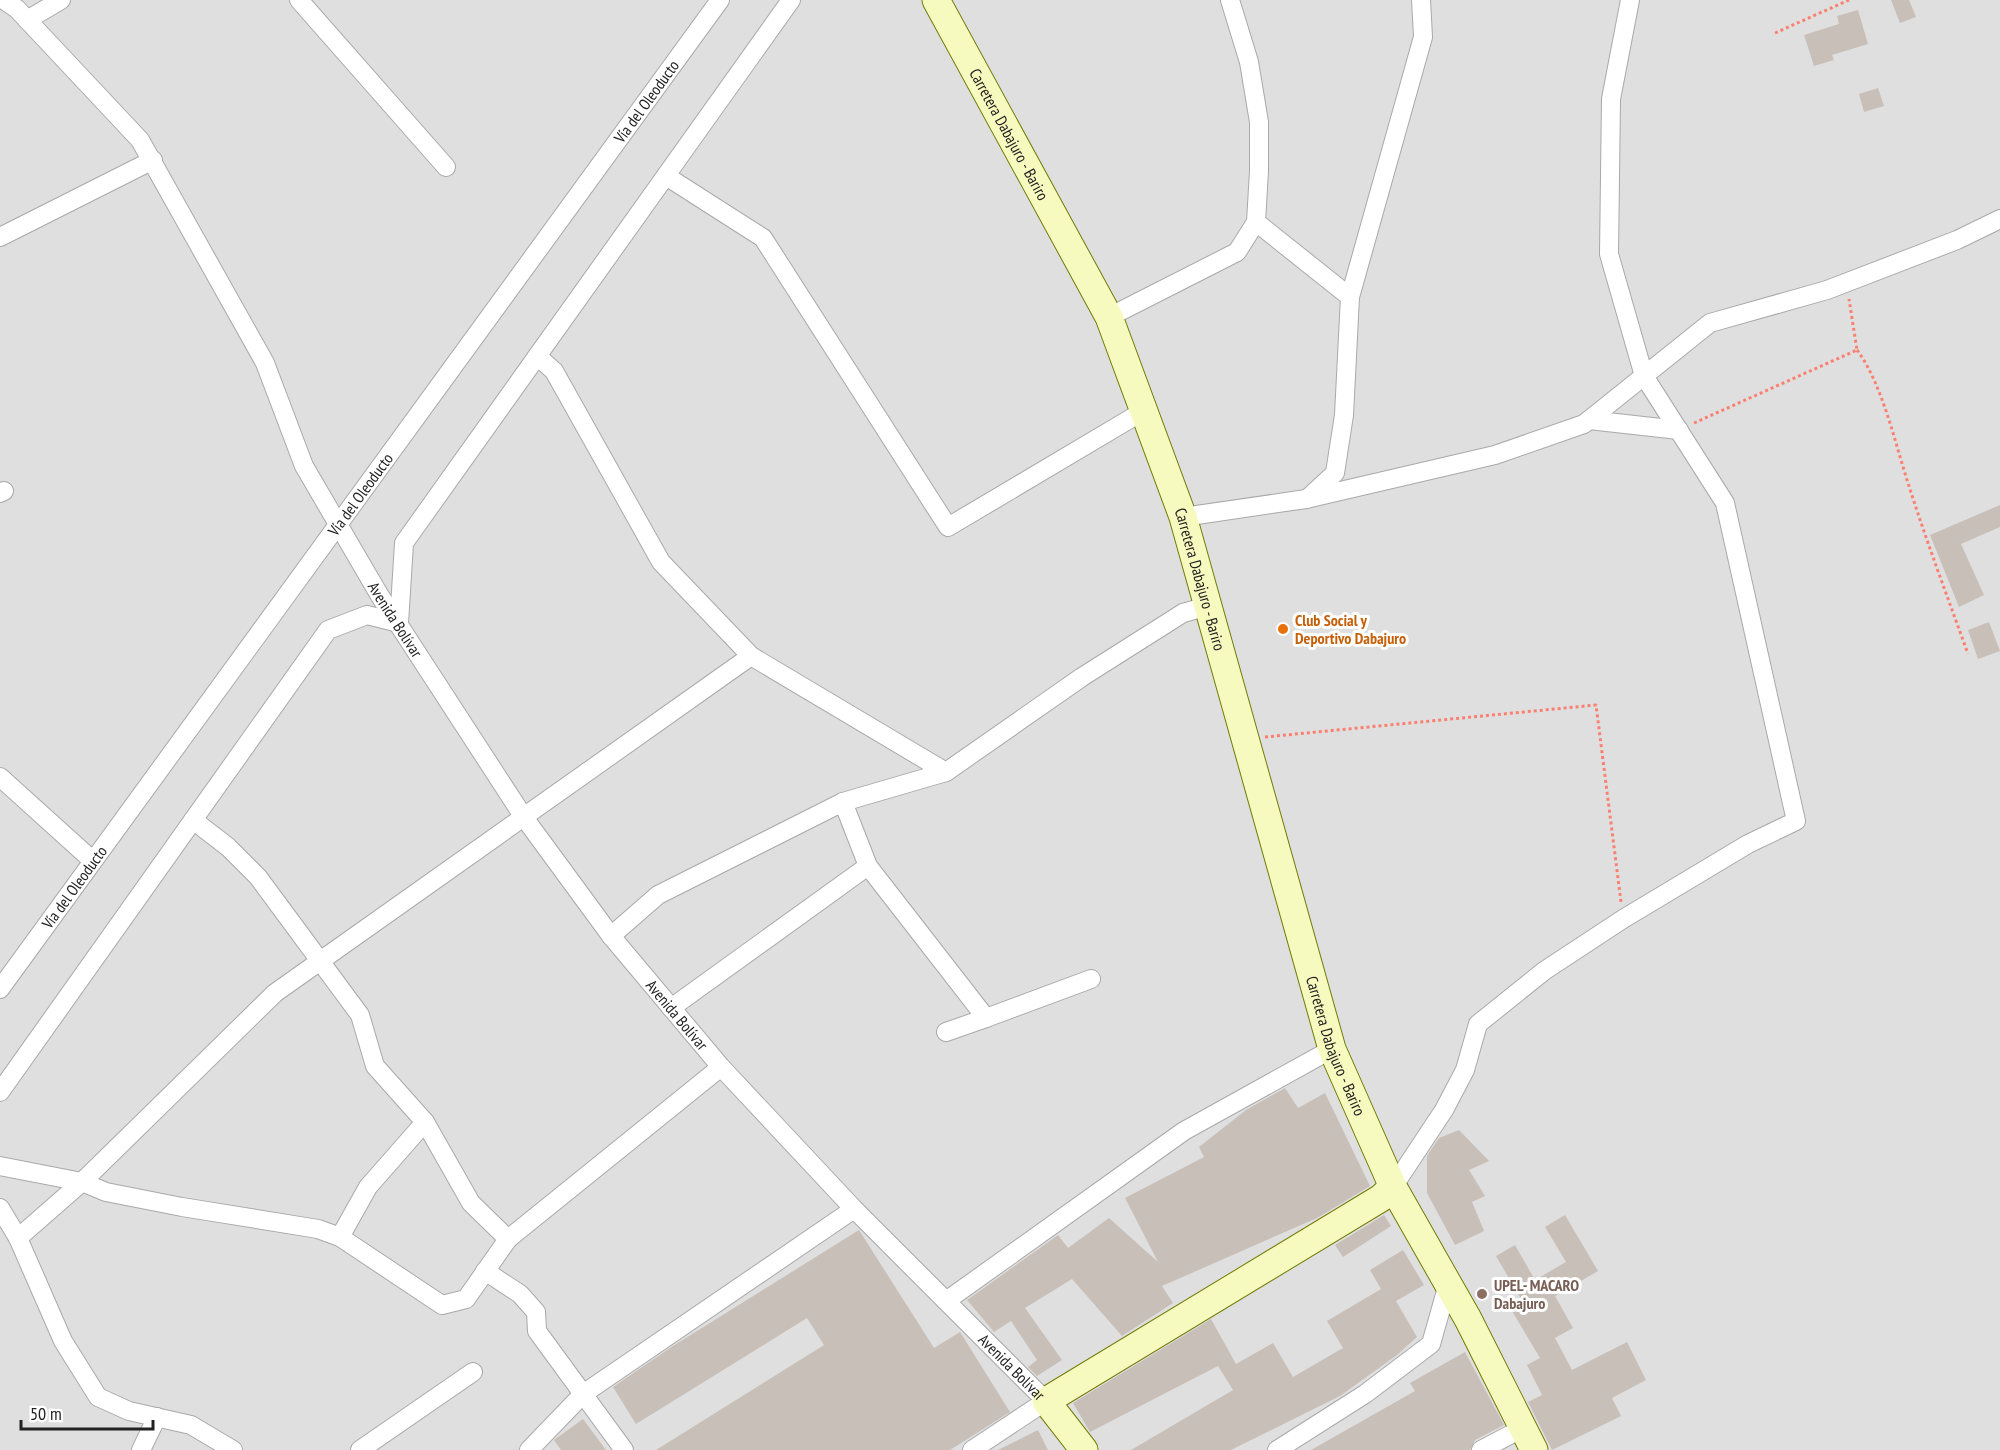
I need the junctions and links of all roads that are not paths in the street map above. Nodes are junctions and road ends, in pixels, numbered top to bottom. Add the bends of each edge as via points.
1 (4, 0) edge
2 (61, 0) edge
3 (299, 0) edge
4 (720, 0) edge
5 (791, 0) edge
6 (936, 0) edge
7 (1230, 0) edge
8 (1420, 0) edge
9 (1630, 0) edge
10 (27, 20) junction
11 (153, 160) junction
12 (446, 167) dead end
13 (666, 176) junction
14 (2000, 219) edge
15 (1256, 222) junction
16 (0, 237) edge
17 (1350, 297) junction
18 (1109, 317) junction
19 (537, 356) junction
20 (1644, 376) junction
21 (1144, 410) junction
22 (1589, 420) junction
23 (1679, 430) junction
24 (1306, 499) junction
25 (1183, 517) junction
26 (339, 525) junction
27 (1208, 606) junction
28 (399, 622) junction
29 (751, 656) junction
30 (946, 772) junction
31 (0, 777) edge
32 (843, 802) junction
33 (523, 816) junction
34 (193, 820) junction
35 (93, 861) junction
36 (868, 866) junction
37 (611, 936) junction
38 (320, 960) junction
39 (1091, 979) dead end
40 (0, 989) edge
41 (671, 1008) junction
42 (986, 1018) junction
43 (946, 1032) dead end
44 (1332, 1049) junction
45 (721, 1067) junction
46 (0, 1092) edge
47 (425, 1122) junction
48 (0, 1166) edge
49 (82, 1182) junction
50 (1393, 1187) junction
51 (0, 1208) edge
52 (854, 1209) junction
53 (18, 1238) junction
54 (340, 1238) junction
55 (508, 1239) junction
56 (485, 1271) junction
57 (1448, 1284) junction
58 (946, 1301) junction
59 (473, 1372) dead end
60 (583, 1394) junction
61 (1046, 1401) junction
62 (157, 1418) junction
63 (1529, 1439) edge
64 (1287, 1448) edge
65 (141, 1450) edge
66 (233, 1450) edge
67 (360, 1450) edge
68 (529, 1450) edge
69 (624, 1450) edge
70 (972, 1450) edge
71 (1084, 1450) edge
72 (1482, 1450) edge

1 - 10 street, Avenida Bolívar
2 - 10 street
3 - 12 street
4 - 26 street, Vía del Oleoducto
5 - 13 street
6 - 18 street, Carretera Dabajuro - Bariro
7 - 15 street via 1249,62 1259,122
8 - 17 street via 1423,38
9 - 20 street via 1611,99 1609,254
10 - 11 street, Avenida Bolívar via 140,140
11 - 16 street
11 - 26 street, Avenida Bolívar via 265,363 304,466
13 - 19 street
13 - 21 street via 762,238 948,527
14 - 20 street via 1958,240 1846,283 1710,323
15 - 17 street
15 - 18 street via 1237,252
17 - 24 street via 1344,415 1335,473
18 - 21 street, Carretera Dabajuro - Bariro
19 - 28 street via 404,543
19 - 29 street via 555,371 661,562
20 - 22 street
20 - 23 street
21 - 25 street, Carretera Dabajuro - Bariro
22 - 23 street
22 - 24 street via 1495,455
23 - 50 street via 1725,503 1796,821 1748,844 1623,919 1544,971 1478,1024 1465,1070 1444,1110
24 - 25 street
25 - 27 street, Carretera Dabajuro - Bariro
26 - 28 street, Avenida Bolívar
26 - 35 street, Vía del Oleoducto
27 - 30 street via 1183,613 1165,624
27 - 44 street, Carretera Dabajuro - Bariro
28 - 33 street, Avenida Bolívar
28 - 34 street via 367,615 328,630
29 - 30 street
29 - 33 street
30 - 32 street
31 - 35 street
32 - 36 street
32 - 37 street via 658,895
33 - 37 street, Avenida Bolívar
33 - 38 street
34 - 38 street via 258,877
34 - 46 street
35 - 40 street, Vía del Oleoducto
36 - 41 street
36 - 42 street
37 - 41 street, Avenida Bolívar
38 - 47 street via 360,1015 375,1066
38 - 49 street via 274,993
39 - 42 street
41 - 45 street, Avenida Bolívar
42 - 43 street
44 - 50 street, Carretera Dabajuro - Bariro
44 - 58 street via 1184,1131
45 - 52 street, Avenida Bolívar
45 - 55 street
47 - 54 street via 368,1187
47 - 55 street via 471,1203
48 - 49 street
49 - 53 street
49 - 54 street via 106,1192 318,1229
50 - 57 street, Carretera Dabajuro - Bariro
50 - 61 street via 1381,1198
51 - 53 street
52 - 58 street, Avenida Bolívar
52 - 60 street
53 - 62 street via 63,1341 98,1397
54 - 56 street via 442,1305 466,1299
55 - 56 street
56 - 60 street via 520,1294 536,1312 537,1330
57 - 63 street, Carretera Dabajuro - Bariro
57 - 64 street via 1431,1344
58 - 61 street, Avenida Bolívar
59 - 67 street
60 - 68 street
60 - 69 street
61 - 70 street
61 - 71 street, Avenida Bolívar
62 - 65 street
62 - 66 street via 191,1425
63 - 72 street

